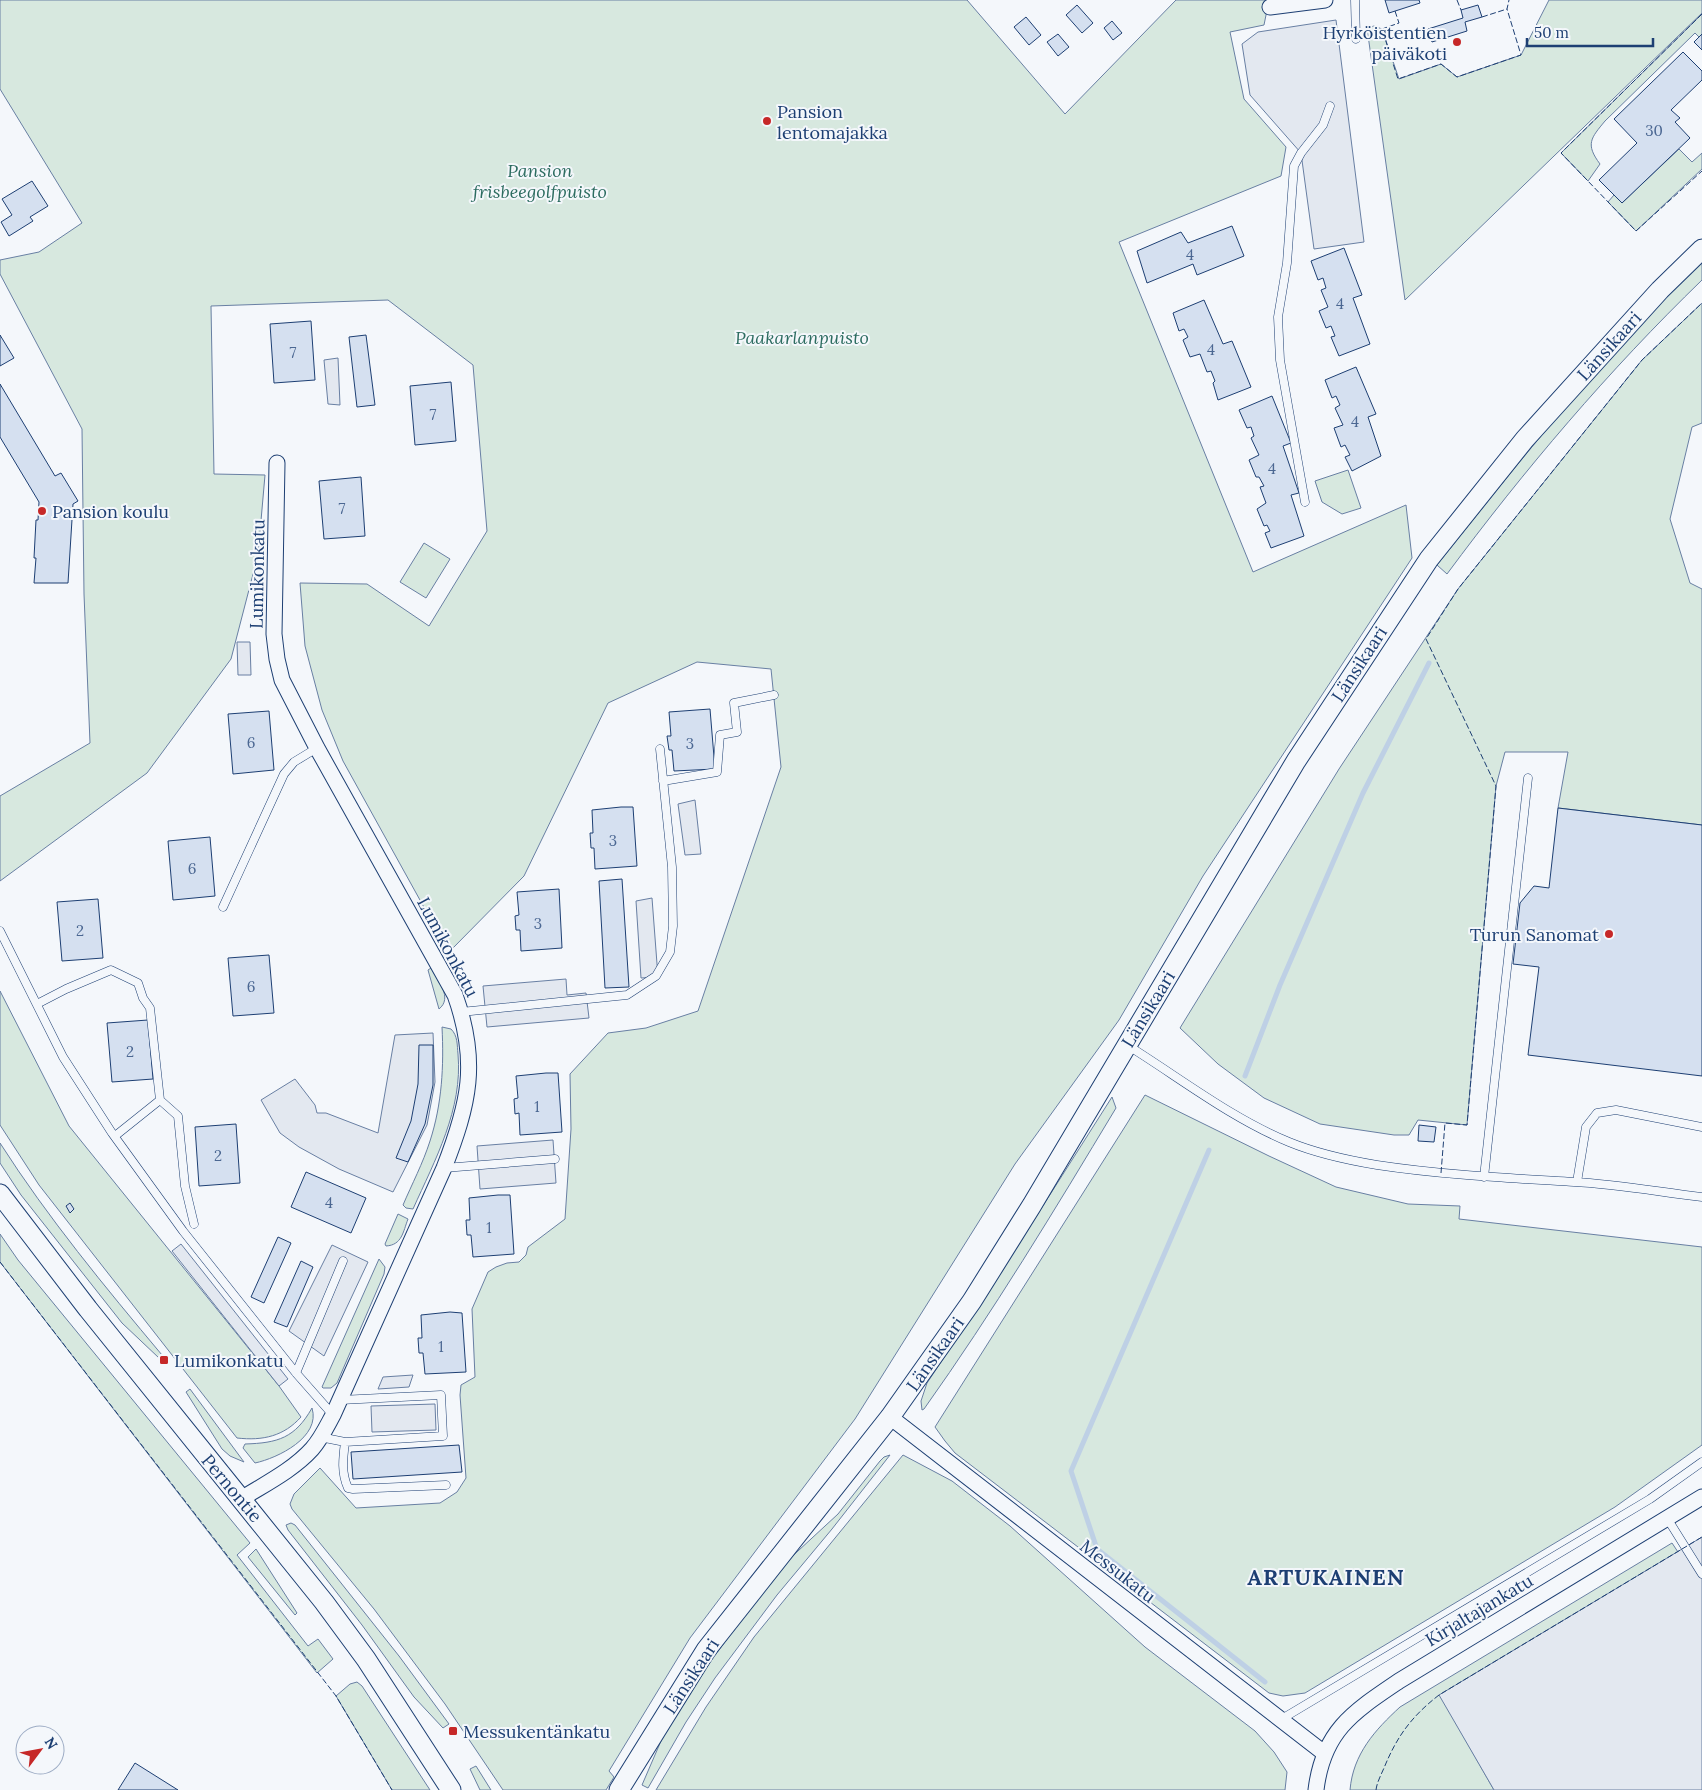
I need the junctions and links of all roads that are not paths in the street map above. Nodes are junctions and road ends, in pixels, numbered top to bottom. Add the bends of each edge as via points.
1 (1325, 0) edge
2 (1355, 0) edge
3 (1270, 8) dead end
4 (1356, 39) dead end
5 (1330, 106) dead end
6 (1702, 249) edge
7 (278, 463) dead end
8 (1305, 502) dead end
9 (774, 695) dead end
10 (317, 748) junction
11 (660, 749) dead end
12 (1528, 778) dead end
13 (663, 781) junction
14 (223, 907) dead end
15 (0, 931) edge
16 (37, 1004) junction
17 (461, 1012) junction
18 (1127, 1045) junction
19 (160, 1100) junction
20 (1702, 1127) edge
21 (115, 1136) junction
22 (555, 1158) dead end
23 (444, 1168) junction
24 (1484, 1177) junction
25 (1577, 1182) junction
26 (0, 1194) edge
27 (1702, 1197) edge
28 (194, 1224) dead end
29 (343, 1261) dead end
30 (296, 1373) junction
31 (340, 1400) junction
32 (333, 1415) junction
33 (890, 1417) junction
34 (320, 1437) junction
35 (345, 1442) junction
36 (1702, 1462) edge
37 (446, 1484) dead end
38 (1702, 1498) edge
39 (240, 1499) junction
40 (1667, 1518) junction
41 (1702, 1574) edge
42 (1280, 1720) junction
43 (1324, 1753) junction
44 (451, 1790) edge
45 (619, 1790) edge
46 (1316, 1790) edge

1 - 3 street
2 - 4 lane
5 - 8 lane via 1323,125 1294,166 1287,263 1278,316 1280,360
6 - 18 street, Länsikaari via 1660,290 1524,439 1429,559 1296,761
7 - 10 street, Lumikonkatu via 274,634 277,659 282,680
9 - 13 lane via 734,703 737,732 720,736 717,772
10 - 14 lane via 294,762 284,774
10 - 17 street, Lumikonkatu via 441,968
11 - 13 lane
12 - 24 lane
13 - 17 lane via 672,866 674,926 670,952 656,976 627,995
15 - 16 lane
16 - 19 lane via 111,970 138,984 150,1008
16 - 21 lane via 63,1057
17 - 23 street, Lumikonkatu via 468,1047 466,1098 459,1130
18 - 24 lane via 1222,1107 1290,1142 1332,1157
18 - 33 street, Länsikaari via 972,1301
19 - 21 lane
19 - 28 lane via 178,1116 185,1186
20 - 25 lane via 1616,1110 1597,1113 1586,1127
21 - 30 lane via 182,1231
22 - 23 lane
23 - 31 street, Lumikonkatu
24 - 25 lane
25 - 27 lane
26 - 39 street, Pernontie
29 - 30 lane
30 - 32 lane
31 - 32 street, Lumikonkatu
31 - 35 lane via 441,1396 443,1436
32 - 34 street, Lumikonkatu
33 - 42 street, Messukatu
33 - 45 street, Länsikaari via 706,1650
34 - 35 lane
34 - 39 street, Lumikonkatu via 301,1459
35 - 37 lane via 343,1470 348,1488
36 - 42 lane, Kirjaltajankatu via 1642,1504
38 - 40 street, Kirjaltajankatu
39 - 44 street, Pernontie via 288,1556 366,1660
40 - 41 lane
40 - 43 street, Kirjaltajankatu via 1392,1686 1355,1712
42 - 43 street, Messukatu
43 - 46 street, Kirjaltajankatu

